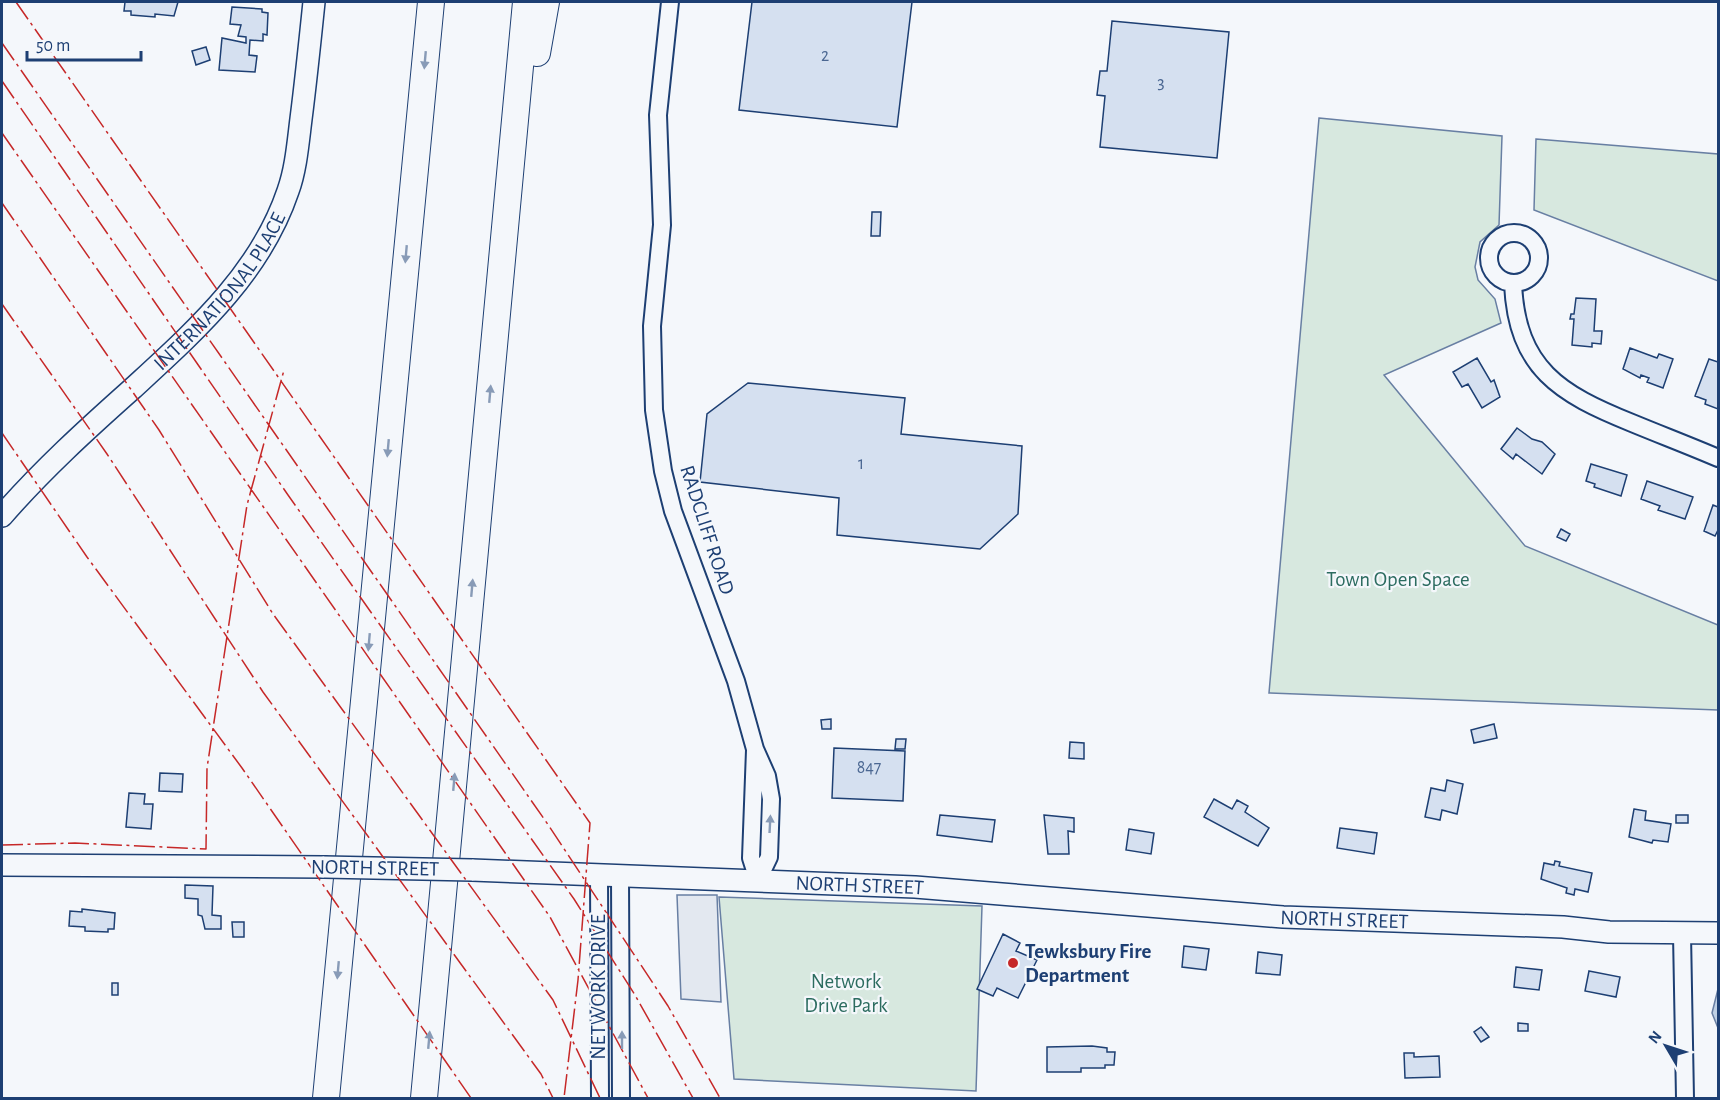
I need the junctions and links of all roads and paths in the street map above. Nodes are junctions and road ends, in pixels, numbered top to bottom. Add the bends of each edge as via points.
1 (314, 2) edge
2 (431, 2) edge
3 (526, 2) edge
4 (546, 2) edge
5 (670, 2) edge
6 (502, 273) junction
7 (1513, 284) dead end
8 (1719, 458) edge
9 (2, 516) edge
10 (2, 865) edge
11 (610, 876) junction
12 (758, 880) junction
13 (1719, 933) edge
14 (1682, 934) junction
15 (326, 1098) edge
16 (424, 1098) edge
17 (600, 1098) edge
18 (621, 1098) edge
19 (1685, 1098) edge

1 - 9 main road, INTERNATIONAL PLACE via 298,147 289,190 254,262 186,340
2 -> 15 highway
3 - 6 highway
4 - 6 highway
5 - 12 street, RADCLIFF ROAD via 658,115 662,225 652,326 654,410 673,511 736,681 755,749 751,858
16 -> 6 highway
7 - 8 street via 1517,323 1524,342 1561,389 1593,407
10 - 11 main road, NORTH STREET, bridge via 324,867
11 - 12 main road, NORTH STREET
11 - 17 street, NETWORK DRIVE
18 -> 11 street, NETWORK DRIVE
12 - 14 main road, NORTH STREET via 915,887 1283,917
13 - 14 main road, NORTH STREET
14 - 19 street

